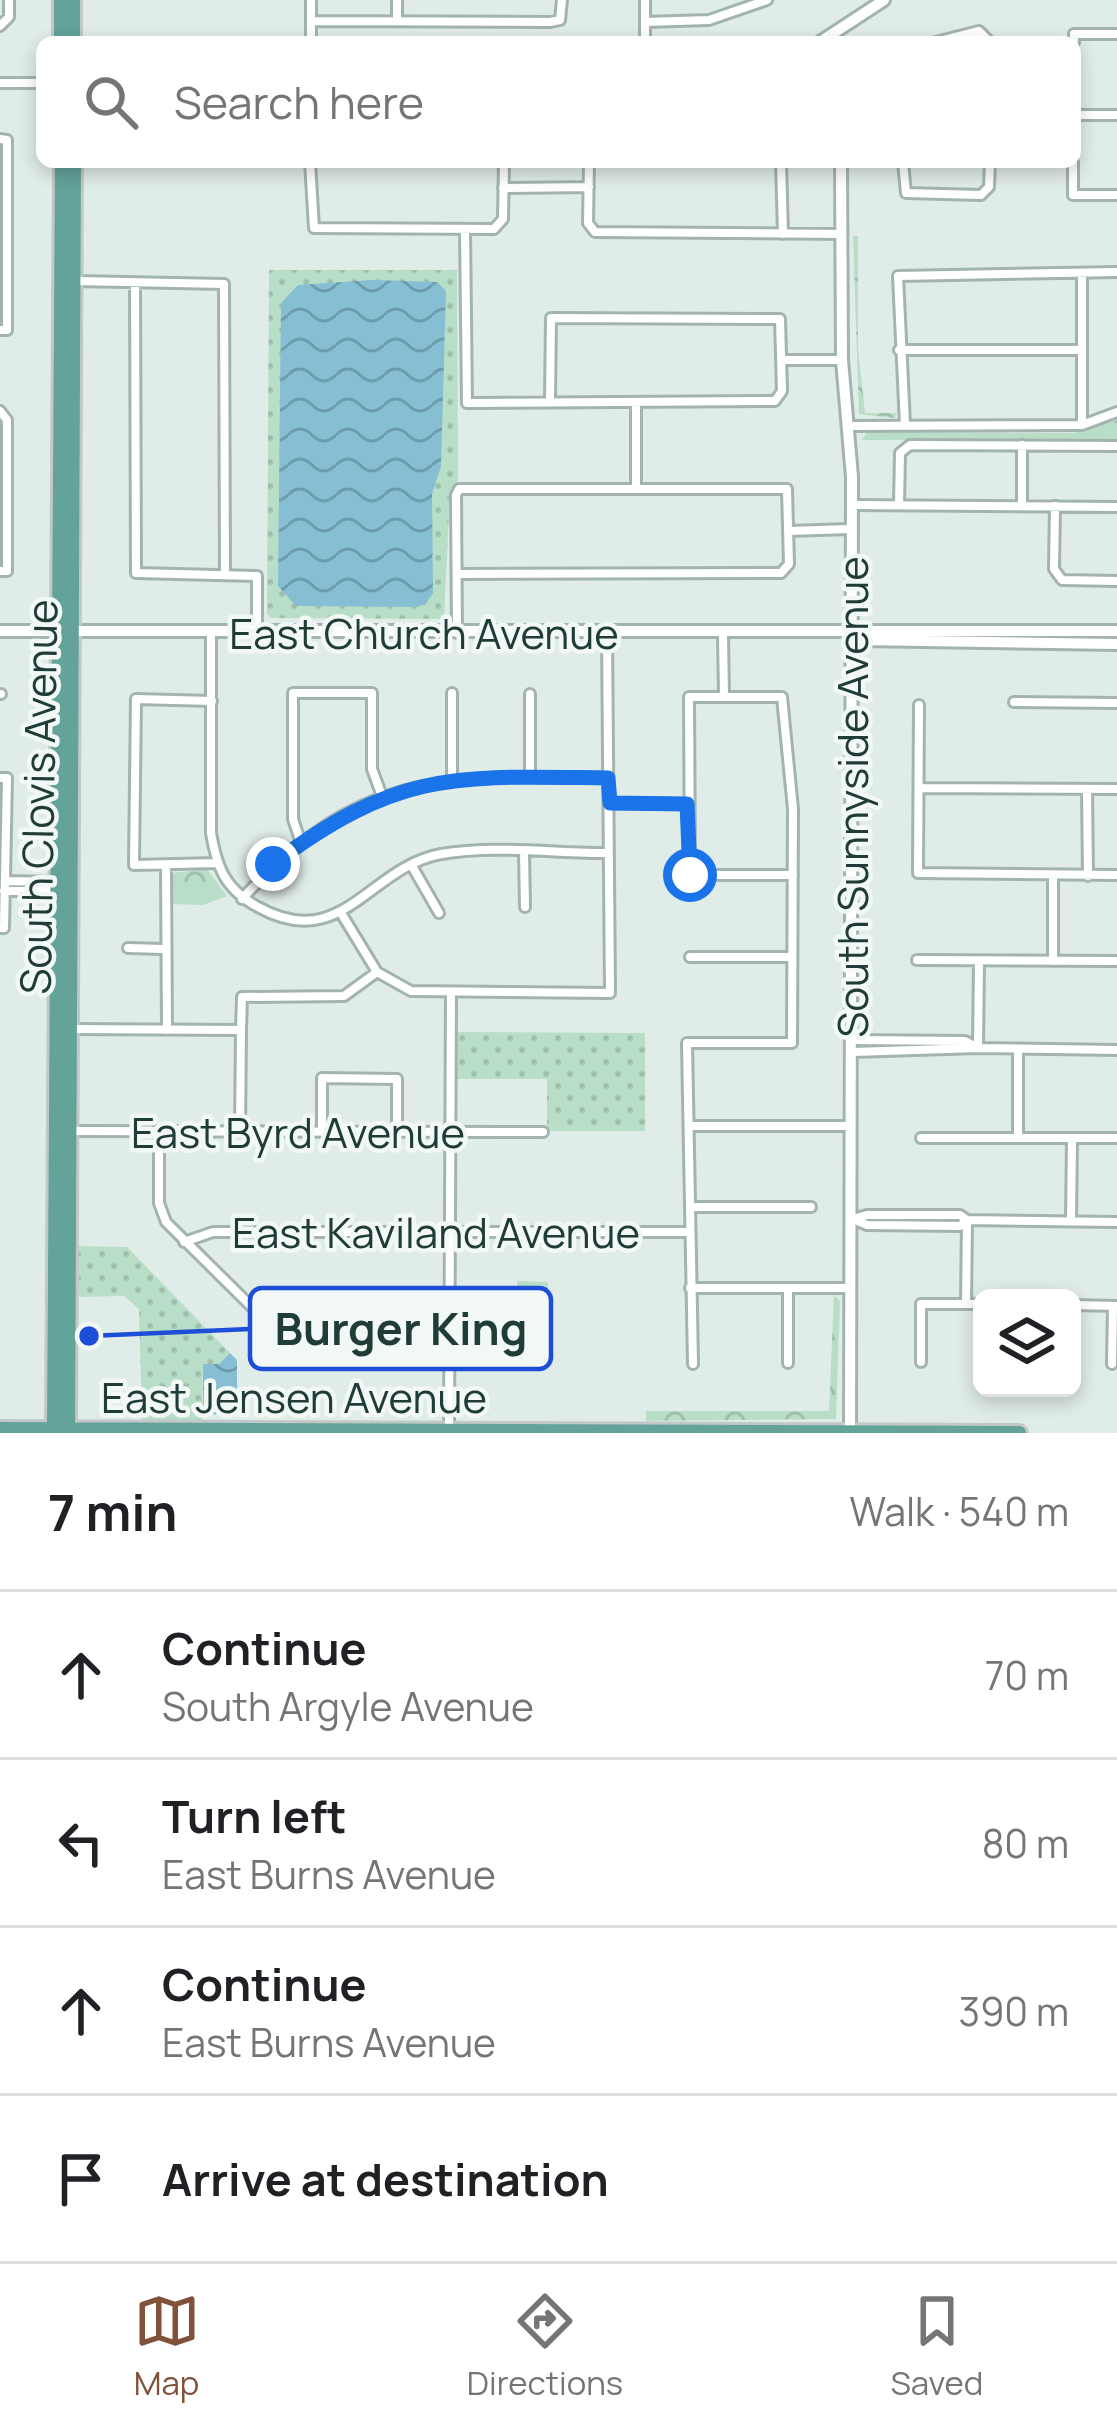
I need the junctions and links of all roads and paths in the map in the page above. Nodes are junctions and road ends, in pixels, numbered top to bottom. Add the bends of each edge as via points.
1 (9, 0) edge
2 (61, 0) edge
3 (74, 0) edge
4 (311, 0) edge
5 (397, 0) edge
6 (562, 0) edge
7 (646, 0) edge
8 (767, 0) edge
9 (884, 0) edge
10 (311, 21) junction
11 (397, 21) junction
12 (645, 22) junction
13 (4, 24) edge
14 (1117, 34) edge
15 (62, 36) edge
16 (74, 36) edge
17 (311, 36) edge
18 (645, 36) edge
19 (829, 36) edge
20 (1081, 37) edge
21 (36, 82) edge
22 (0, 83) edge
23 (1081, 115) edge
24 (1117, 115) edge
25 (3, 140) edge
26 (62, 168) edge
27 (74, 168) edge
28 (310, 168) edge
29 (504, 168) edge
30 (589, 168) edge
31 (781, 168) edge
32 (842, 168) edge
33 (904, 168) edge
34 (989, 168) edge
35 (1073, 168) edge
36 (503, 188) junction
37 (589, 188) junction
38 (1117, 195) edge
39 (62, 216) junction
40 (3, 219) edge
41 (464, 229) junction
42 (783, 234) junction
43 (842, 235) junction
44 (1117, 272) edge
45 (1082, 273) junction
46 (74, 281) junction
47 (135, 282) junction
48 (3, 330) edge
49 (898, 350) junction
50 (1082, 350) junction
51 (781, 360) junction
52 (842, 360) junction
53 (550, 401) junction
54 (636, 402) junction
55 (3, 411) edge
56 (1117, 412) edge
57 (905, 424) junction
58 (1082, 425) junction
59 (849, 426) junction
60 (1022, 446) junction
61 (1117, 446) edge
62 (636, 487) junction
63 (3, 490) edge
64 (851, 505) junction
65 (899, 505) junction
66 (1022, 506) junction
67 (1055, 506) junction
68 (1117, 507) edge
69 (850, 530) junction
70 (788, 531) junction
71 (3, 571) edge
72 (225, 574) junction
73 (457, 574) junction
74 (1117, 580) edge
75 (0, 631) edge
76 (1117, 631) edge
77 (211, 632) junction
78 (68, 633) junction
79 (257, 633) junction
80 (457, 633) junction
81 (607, 633) junction
82 (723, 634) junction
83 (848, 634) junction
84 (1117, 644) edge
85 (452, 693) dead end
86 (530, 694) dead end
87 (724, 697) junction
88 (212, 701) junction
89 (1013, 702) dead end
90 (1117, 703) edge
91 (920, 705) dead end
92 (530, 777) junction
93 (3, 778) edge
94 (452, 778) junction
95 (608, 778) junction
96 (919, 788) junction
97 (1117, 789) edge
98 (1087, 790) junction
99 (382, 796) junction
100 (610, 803) junction
101 (687, 804) junction
102 (301, 843) junction
103 (3, 853) edge
104 (524, 853) junction
105 (608, 853) junction
106 (216, 863) junction
107 (166, 866) junction
108 (412, 866) junction
109 (794, 875) junction
110 (1117, 875) edge
111 (1053, 876) junction
112 (1088, 876) junction
113 (5, 886) junction
114 (56, 886) junction
115 (242, 898) junction
116 (525, 907) dead end
117 (341, 913) junction
118 (439, 913) dead end
119 (2, 928) edge
120 (128, 948) dead end
121 (163, 949) junction
122 (690, 957) dead end
123 (793, 957) junction
124 (917, 960) dead end
125 (979, 961) junction
126 (1053, 961) junction
127 (1117, 961) edge
128 (55, 969) junction
129 (377, 973) junction
130 (451, 994) junction
131 (68, 1029) junction
132 (166, 1030) junction
133 (241, 1030) junction
134 (853, 1046) junction
135 (978, 1048) junction
136 (1117, 1050) edge
137 (1018, 1051) junction
138 (691, 1126) junction
139 (854, 1126) junction
140 (61, 1131) junction
141 (159, 1132) junction
142 (240, 1132) junction
143 (322, 1132) junction
144 (397, 1132) junction
145 (449, 1132) junction
146 (543, 1132) dead end
147 (921, 1138) dead end
148 (1018, 1138) junction
149 (1072, 1138) junction
150 (1117, 1138) edge
151 (689, 1207) junction
152 (811, 1207) dead end
153 (854, 1220) junction
154 (967, 1220) junction
155 (1071, 1221) junction
156 (1117, 1222) edge
157 (450, 1231) junction
158 (689, 1232) junction
159 (184, 1242) junction
160 (690, 1288) junction
161 (788, 1288) junction
162 (853, 1288) junction
163 (966, 1304) junction
164 (973, 1304) edge
165 (1081, 1305) edge
166 (1115, 1306) edge
167 (450, 1330) junction
168 (518, 1330) dead end
169 (921, 1362) dead end
170 (693, 1364) dead end
171 (788, 1364) dead end
172 (1112, 1364) dead end
173 (0, 1429) edge
174 (61, 1431) edge
175 (449, 1432) edge
176 (850, 1433) edge
177 (1019, 1433) edge

1 - 13 street
2 - 15 main road
3 - 16 main road
4 - 10 street
5 - 11 street
6 - 11 street via 560,20
7 - 12 street
8 - 12 street via 709,20
9 - 19 street
10 - 11 street
10 - 17 street
12 - 18 street
14 - 20 street
21 - 22 street
23 - 24 street
25 - 40 street
26 - 39 main road, South Clovis Avenue
27 - 46 main road, South Clovis Avenue
28 - 41 street via 314,228
29 - 36 street
30 - 37 street
31 - 42 street
32 - 43 street, South Sunnyside Avenue
33 - 34 street via 906,193 987,193
35 - 38 street via 1073,195
36 - 37 street
36 - 41 street via 501,226
37 - 42 street via 591,230
39 - 46 main road
39 - 78 main road, South Clovis Avenue
40 - 48 street
41 - 53 street via 467,403
42 - 43 street
43 - 52 street, South Sunnyside Avenue
44 - 45 street
45 - 49 street via 898,276
45 - 50 street
46 - 47 street
46 - 78 main road, South Clovis Avenue
47 - 72 street via 224,284
47 - 72 street via 136,573
49 - 50 street
49 - 57 street
50 - 58 street
51 - 52 street
51 - 53 street via 780,319 551,318
51 - 54 street via 779,400
52 - 59 street, South Sunnyside Avenue
53 - 54 street
54 - 62 street
55 - 63 street
56 - 58 street
57 - 58 street
57 - 59 street
59 - 64 street, South Sunnyside Avenue
60 - 61 street
60 - 65 street via 910,446 900,454
60 - 66 street
62 - 70 street via 787,489
62 - 73 street via 459,489
63 - 71 street
64 - 65 street
64 - 69 street, South Sunnyside Avenue
65 - 66 street
66 - 67 street
67 - 68 street
67 - 74 street via 1054,569 1062,580
69 - 70 street
69 - 83 street, South Sunnyside Avenue
70 - 73 street via 787,570
72 - 79 street via 256,577
73 - 80 street
75 - 78 street, East Church Avenue
76 - 83 street, East Church Avenue
77 - 78 street, East Church Avenue
77 - 79 street, East Church Avenue
77 - 88 street
78 - 114 main road, South Clovis Avenue
78 - 131 main road, South Clovis Avenue
79 - 80 street, East Church Avenue
80 - 81 street, East Church Avenue
81 - 82 street, East Church Avenue
81 - 95 street
82 - 83 street, East Church Avenue
82 - 87 street
83 - 84 street, East Church Avenue
83 - 134 street, South Sunnyside Avenue
85 - 94 street
86 - 92 street
87 - 101 street via 688,697
87 - 109 street via 782,697
88 - 106 street
88 - 107 street via 136,699 134,865
89 - 90 street
91 - 96 street
92 - 94 street
92 - 95 street
93 - 103 street
94 - 99 street
95 - 100 street
96 - 98 street
96 - 111 street via 917,873
97 - 98 street
98 - 112 street
99 - 102 street
99 - 102 street via 372,769 371,693 293,693 293,819
100 - 101 street
100 - 105 street
101 - 109 street via 690,875
102 - 115 street
103 - 113 street
104 - 105 street
104 - 108 street via 441,854
104 - 116 street
105 - 130 street via 610,993
106 - 107 street
106 - 115 street
107 - 121 street
108 - 117 street
108 - 118 street
109 - 123 street
110 - 112 street
111 - 112 street
111 - 126 street
113 - 114 street
113 - 119 street
114 - 128 main road, South Clovis Avenue
115 - 117 street via 279,919 313,922
117 - 129 street
120 - 121 street
121 - 132 street
122 - 123 street
123 - 138 street via 792,1042 687,1043
124 - 125 street
125 - 126 street
125 - 135 street
126 - 127 street
128 - 131 main road
128 - 140 main road, South Clovis Avenue
129 - 130 street via 411,991
129 - 133 street via 344,996 242,997
130 - 145 street
131 - 132 street
131 - 140 main road, South Clovis Avenue
132 - 133 street
133 - 142 street
134 - 135 street via 965,1041
134 - 139 street, South Sunnyside Avenue
135 - 137 street
136 - 137 street
137 - 148 street
138 - 139 street
138 - 151 street
139 - 153 street, South Sunnyside Avenue
140 - 141 street, East Byrd Avenue
140 - 174 main road, South Clovis Avenue
141 - 142 street, East Byrd Avenue
141 - 159 street via 159,1210
142 - 143 street, East Byrd Avenue
143 - 144 street, East Byrd Avenue
143 - 144 street via 322,1078 397,1078
144 - 145 street, East Byrd Avenue
145 - 146 street, East Byrd Avenue
145 - 157 street
147 - 148 street
148 - 149 street
149 - 150 street
149 - 155 street
151 - 152 street, East Kaviland Avenue
151 - 158 street
153 - 154 street
153 - 162 street, South Sunnyside Avenue
154 - 155 street
154 - 163 street
155 - 156 street
157 - 158 street, East Kaviland Avenue
157 - 159 street, East Kaviland Avenue via 213,1232
157 - 167 street
158 - 160 street
159 - 167 street via 272,1327
160 - 161 street
160 - 170 street
161 - 162 street
161 - 171 street
162 - 176 street, South Sunnyside Avenue
163 - 164 street
163 - 169 street via 921,1304
165 - 166 street
166 - 172 street
167 - 168 street
167 - 175 street
173 - 174 main road, East Jensen Avenue
174 - 175 main road, East Jensen Avenue
175 - 176 main road, East Jensen Avenue
176 - 177 main road, East Jensen Avenue

